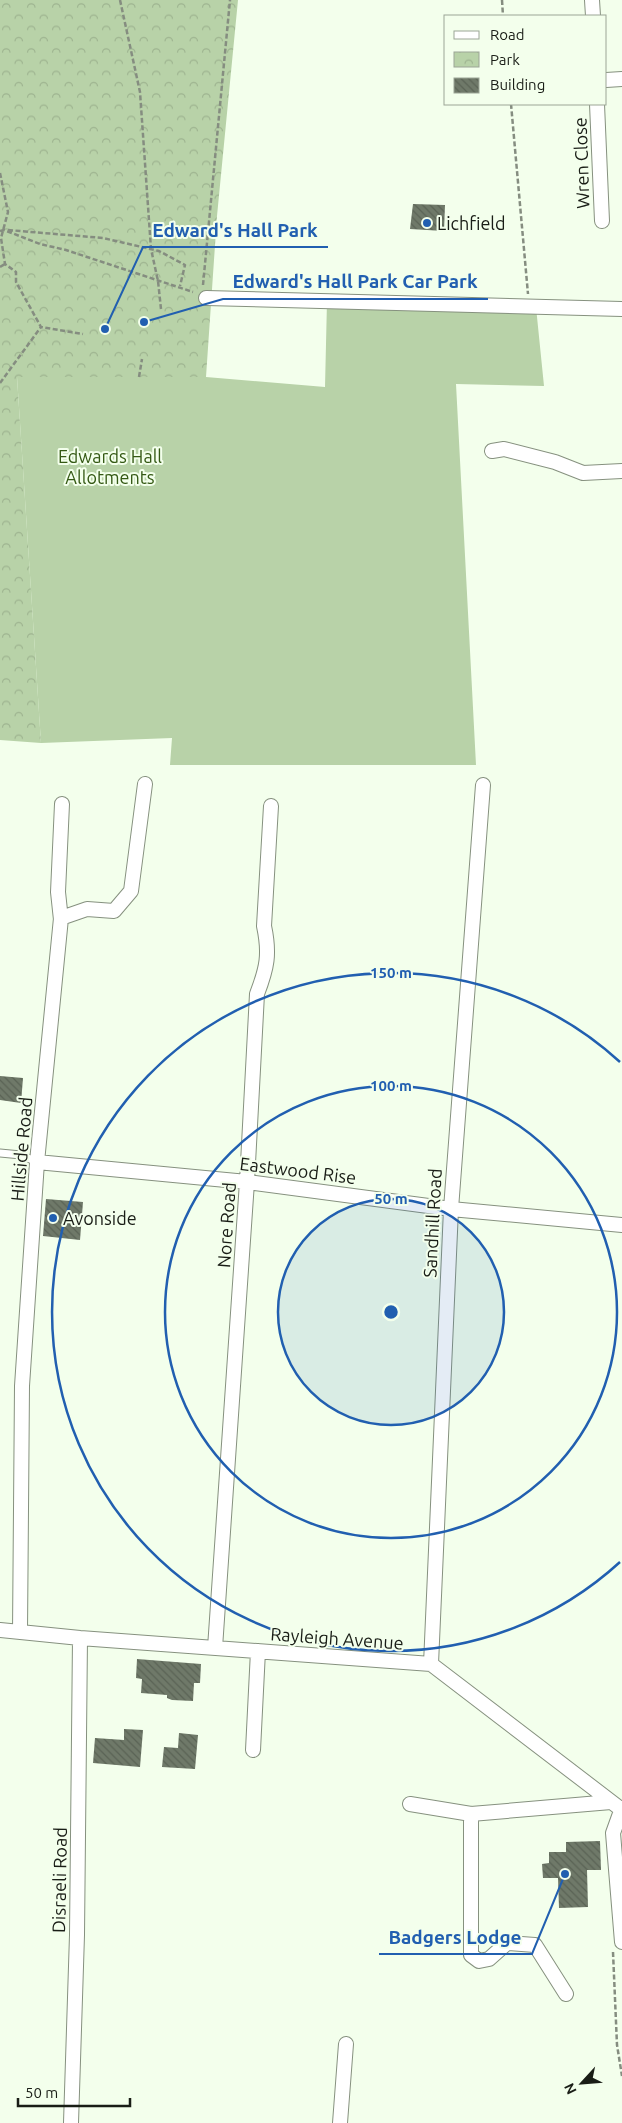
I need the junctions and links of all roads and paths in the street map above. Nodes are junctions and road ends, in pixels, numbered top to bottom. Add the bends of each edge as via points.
1 (120, 0) edge
2 (230, 0) edge
3 (502, 0) edge
4 (592, 0) edge
5 (503, 15) edge
6 (593, 15) edge
7 (607, 80) edge
8 (622, 80) edge
9 (511, 105) edge
10 (597, 105) edge
11 (0, 173) edge
12 (602, 220) dead end
13 (4, 230) junction
14 (0, 231) edge
15 (151, 249) junction
16 (5, 264) junction
17 (0, 267) edge
18 (203, 276) dead end
19 (158, 281) junction
20 (180, 286) junction
21 (206, 298) joint
22 (529, 307) junction
23 (160, 309) dead end
24 (622, 309) edge
25 (42, 327) junction
26 (83, 334) dead end
27 (142, 359) dead end
28 (139, 377) dead end
29 (0, 383) edge
30 (492, 451) dead end
31 (622, 471) edge
32 (145, 784) dead end
33 (483, 785) dead end
34 (62, 804) dead end
35 (271, 806) dead end
36 (61, 920) junction
37 (0, 1153) edge
38 (37, 1162) junction
39 (248, 1182) junction
40 (451, 1208) junction
41 (622, 1225) edge
42 (0, 1630) edge
43 (20, 1632) junction
44 (80, 1638) junction
45 (215, 1648) junction
46 (258, 1651) junction
47 (431, 1664) junction
48 (253, 1750) dead end
49 (410, 1804) dead end
50 (619, 1807) edge
51 (471, 1814) junction
52 (622, 1942) edge
53 (566, 1994) dead end
54 (346, 2044) dead end
55 (70, 2123) edge
56 (340, 2123) edge

1 - 15 path via 140,92
2 - 18 path
3 - 5 path
4 - 6 street
7 - 8 street
9 - 22 path
10 - 12 street, Wren Close
11 - 13 path via 8,212
13 - 14 path
13 - 15 path via 103,238
13 - 16 path via 0,238
13 - 19 path
15 - 19 path
15 - 20 path via 185,264
16 - 17 path
16 - 25 path via 16,272 16,282
19 - 20 path
19 - 23 path
20 - 21 path
21 - 22 street
22 - 24 street
25 - 26 path
25 - 29 path
27 - 28 path
30 - 31 street via 504,449 588,474
32 - 36 street via 131,891 114,911 87,909
33 - 40 street, Sandhill Road
34 - 36 street, Hillside Road via 58,892
35 - 39 street, Nore Road via 264,926 268,944 267,967 257,994
36 - 38 street, Hillside Road
37 - 38 lane, Eastwood Rise via 21,1155
38 - 39 street, Eastwood Rise
38 - 43 street, Hillside Road via 22,1386
39 - 40 street, Eastwood Rise
39 - 45 street, Nore Road
40 - 41 street, Eastwood Rise
40 - 47 street, Sandhill Road
42 - 43 street, Rayleigh Avenue
43 - 44 street, Rayleigh Avenue
44 - 45 street, Rayleigh Avenue
44 - 55 street, Disraeli Road via 77,1935
45 - 46 street, Rayleigh Avenue
46 - 47 street, Rayleigh Avenue
46 - 48 street
47 - 50 street
49 - 51 street
50 - 51 street
50 - 52 street via 613,1833
51 - 53 street via 471,1955 479,1961 489,1959 507,1943 535,1945
54 - 56 street

